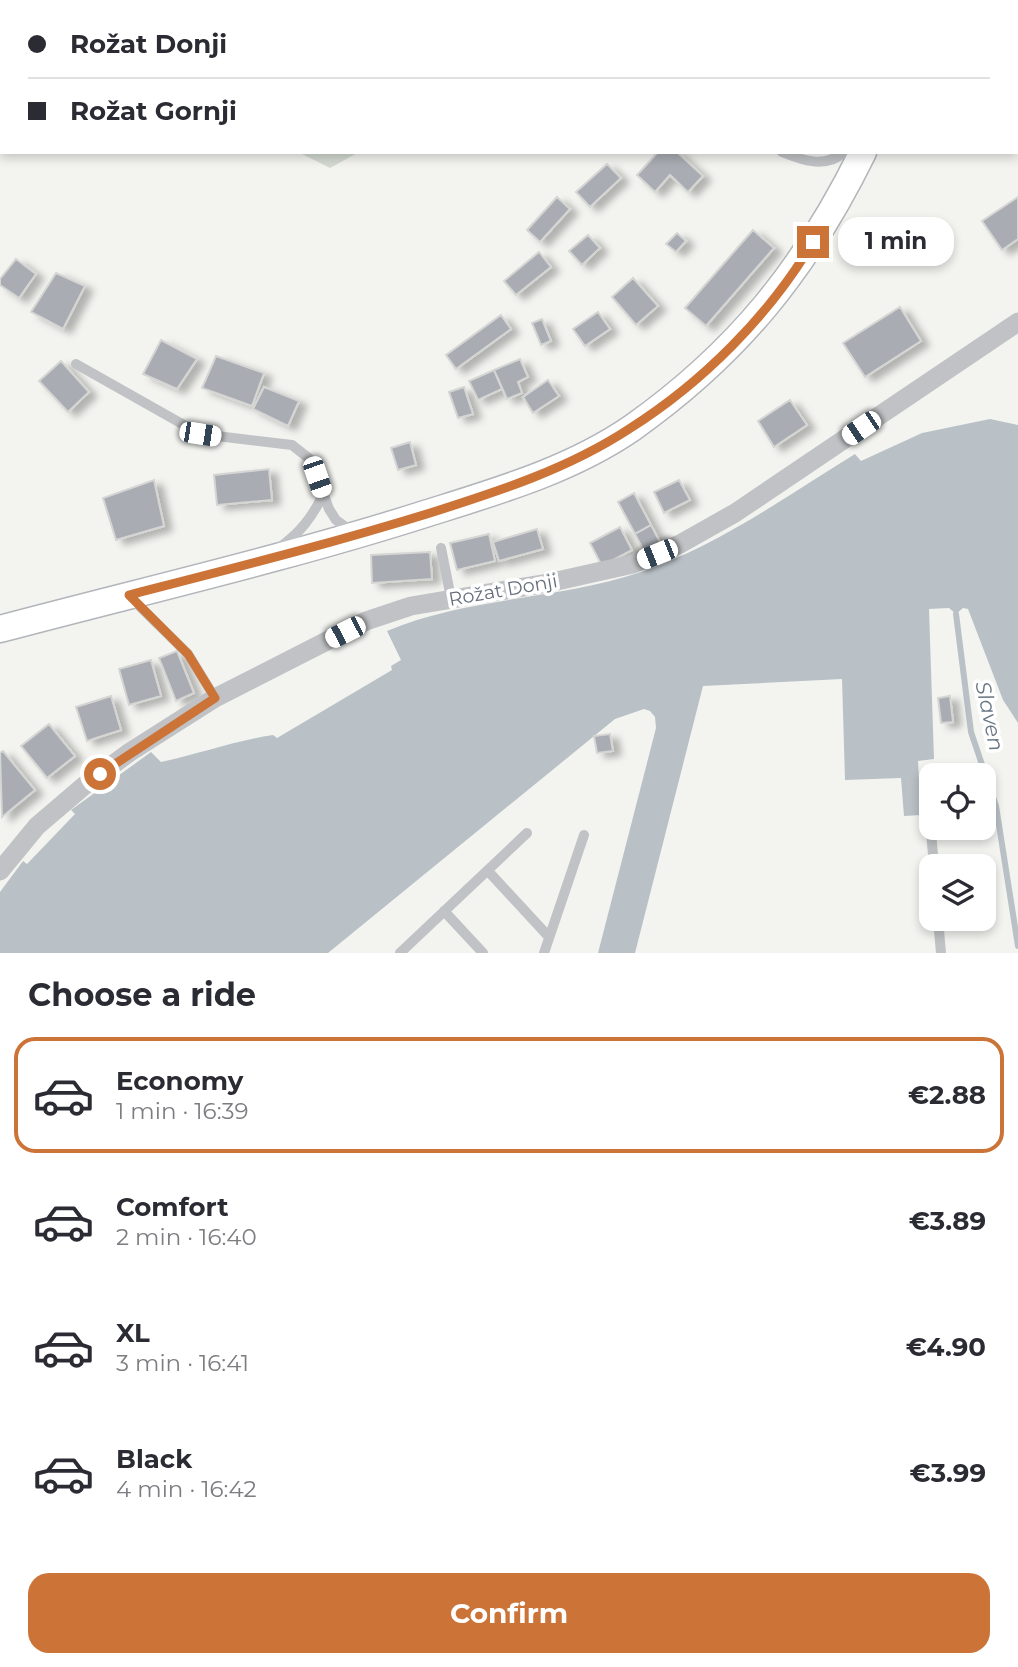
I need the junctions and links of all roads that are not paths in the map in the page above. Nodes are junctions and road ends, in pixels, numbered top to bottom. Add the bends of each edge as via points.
1 (789, 154) edge
2 (842, 154) edge
3 (862, 154) edge
4 (1018, 322) edge
5 (76, 364) dead end
6 (323, 495) junction
7 (356, 535) junction
8 (441, 548) dead end
9 (256, 562) junction
10 (129, 595) junction
11 (451, 598) junction
12 (0, 629) edge
13 (215, 698) junction
14 (527, 833) dead end
15 (584, 835) dead end
16 (0, 871) edge
17 (488, 871) junction
18 (444, 911) junction
19 (939, 931) edge
20 (549, 937) junction
21 (400, 953) edge
22 (483, 953) edge
23 (544, 953) edge
24 (941, 953) edge

1 - 2 lane via 819,163
3 - 7 main road via 801,262 770,304 727,350 631,429 552,471
4 - 11 street, Rožat Donji via 735,513 680,544 633,564
5 - 6 lane via 200,434 292,445 311,460
6 - 7 lane via 337,520
6 - 9 lane via 295,536
7 - 9 main road
8 - 11 lane
9 - 10 main road
10 - 12 main road
10 - 13 lane via 188,654
11 - 13 street, Rožat Donji via 366,621
13 - 16 street, Rožat Donji via 85,785 37,826
14 - 17 lane
15 - 20 lane
17 - 18 lane
17 - 20 lane
18 - 21 lane
18 - 22 lane
19 - 24 lane
20 - 23 lane

